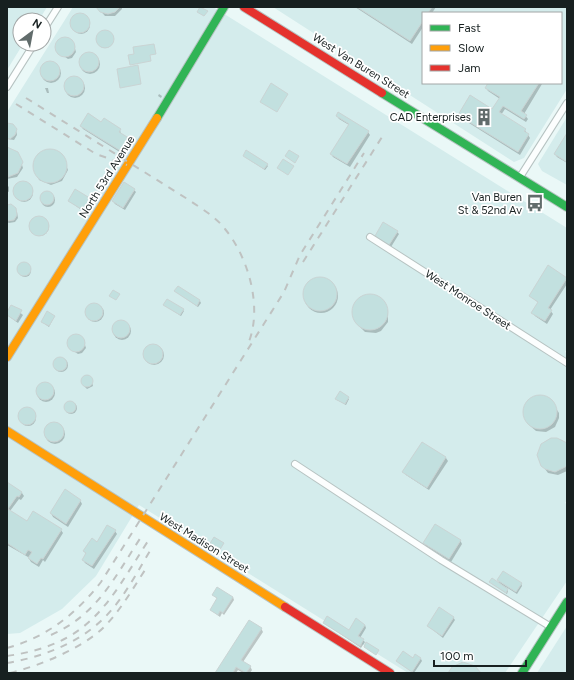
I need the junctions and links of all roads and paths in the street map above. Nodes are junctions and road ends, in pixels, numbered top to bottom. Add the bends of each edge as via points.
1 (58, 7) edge
2 (224, 7) edge
3 (244, 7) edge
4 (52, 16) edge
5 (29, 52) edge
6 (7, 87) edge
7 (567, 103) edge
8 (520, 177) junction
9 (567, 207) edge
10 (370, 237) dead end
11 (7, 357) edge
12 (567, 363) edge
13 (7, 431) edge
14 (295, 464) dead end
15 (567, 602) edge
16 (553, 624) junction
17 (390, 673) edge
18 (522, 673) edge

1 - 4 street
2 - 11 street, North 53rd Avenue via 130,163
3 - 8 street, West Van Buren Street
5 - 6 street
7 - 8 street
8 - 9 street, West Van Buren Street
10 - 12 street, West Monroe Street
13 - 17 street, West Madison Street
14 - 16 street via 441,560
15 - 16 street
16 - 18 street

